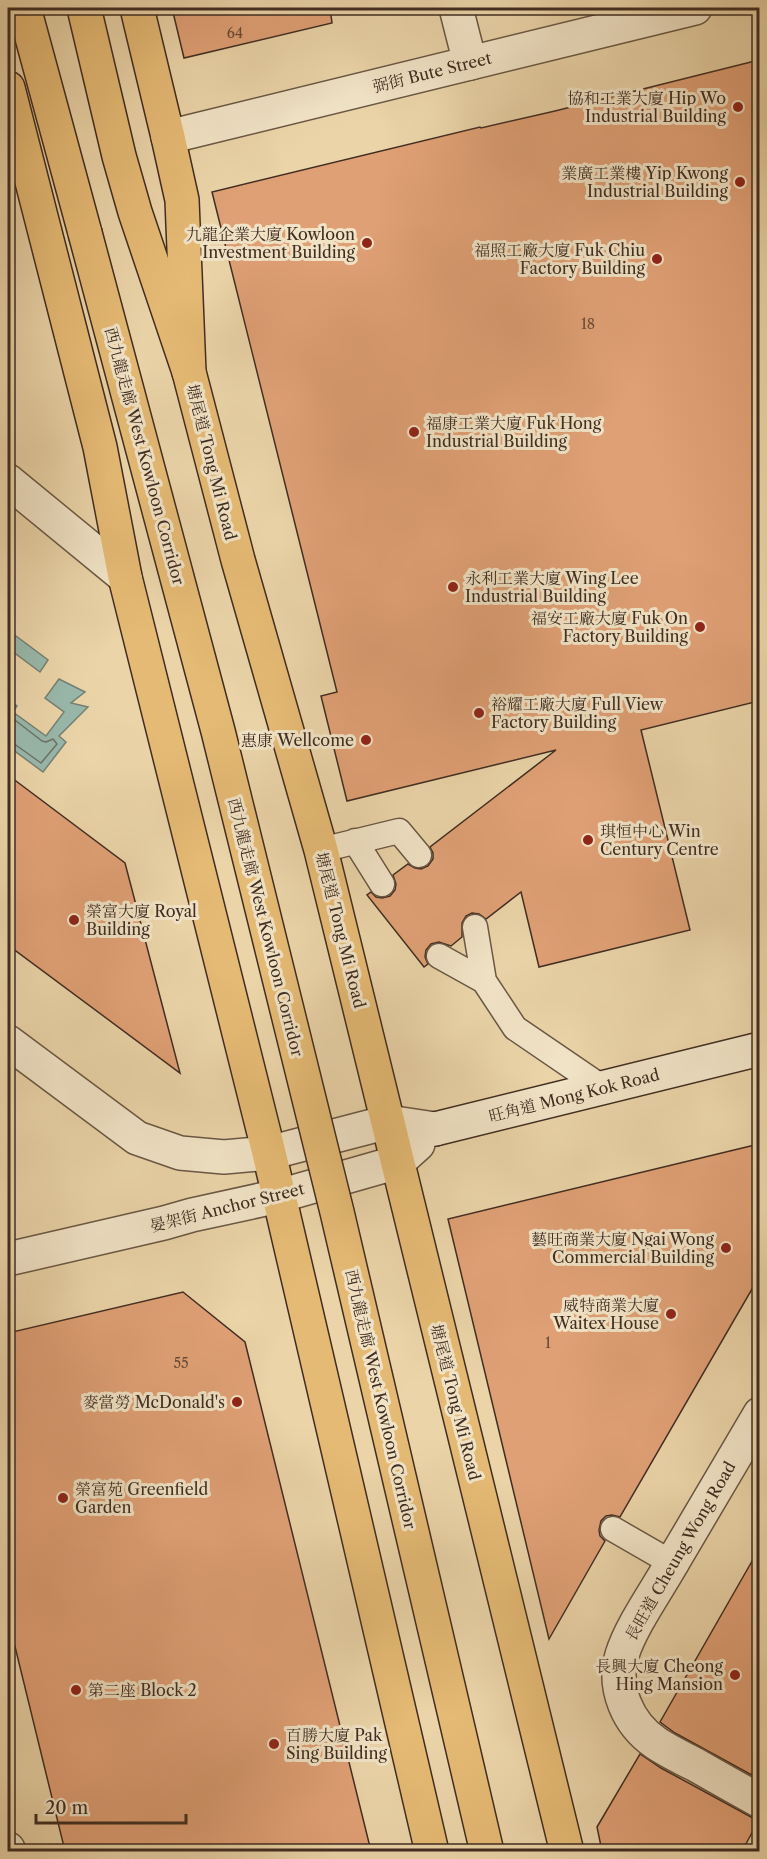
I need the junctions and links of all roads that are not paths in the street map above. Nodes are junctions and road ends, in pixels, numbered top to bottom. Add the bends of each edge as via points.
1 (24, 8) edge
2 (84, 8) edge
3 (137, 8) edge
4 (456, 8) edge
5 (695, 8) edge
6 (470, 63) junction
7 (8, 88) edge
8 (168, 137) junction
9 (189, 372) junction
10 (8, 481) edge
11 (125, 577) junction
12 (356, 841) junction
13 (321, 850) junction
14 (419, 855) dead end
15 (382, 884) dead end
16 (475, 927) dead end
17 (439, 956) dead end
18 (484, 981) junction
19 (8, 1042) edge
20 (759, 1049) edge
21 (603, 1088) junction
22 (388, 1122) junction
23 (435, 1129) junction
24 (269, 1153) junction
25 (398, 1162) junction
26 (279, 1196) junction
27 (8, 1259) edge
28 (759, 1414) edge
29 (613, 1528) dead end
30 (672, 1563) junction
31 (759, 1801) edge
32 (432, 1851) edge
33 (487, 1851) edge
34 (567, 1851) edge

1 - 33 main road, 西九龍走廊 West Kowloon Corridor, bridge via 218,731 337,1212
2 - 9 main road via 135,212
3 - 8 main road, 塘尾道 Tong Mi Road
4 - 6 street
5 - 6 street, 弼街 Bute Street
6 - 8 street, 弼街 Bute Street
7 - 11 main road via 100,447
8 - 9 main road, 塘尾道 Tong Mi Road via 182,200
9 - 13 main road, 塘尾道 Tong Mi Road
10 - 11 street
11 - 24 main road
12 - 13 lane
12 - 14 lane via 399,831
12 - 15 lane
13 - 22 main road, 塘尾道 Tong Mi Road
16 - 18 lane
17 - 18 lane
18 - 21 lane via 515,1028
19 - 24 street via 137,1138 180,1153
20 - 21 street, 旺角道 Mong Kok Road
21 - 23 street, 旺角道 Mong Kok Road
22 - 23 street, 旺角道 Mong Kok Road
22 - 24 street
22 - 25 main road, 塘尾道 Tong Mi Road
23 - 25 street, 晏架街 Anchor Street
24 - 26 main road
25 - 26 street, 晏架街 Anchor Street
25 - 34 main road, 塘尾道 Tong Mi Road
26 - 27 street, 晏架街 Anchor Street
26 - 32 main road
28 - 30 street, 長旺道 Cheung Wong Road
29 - 30 lane
30 - 31 street, 長旺道 Cheung Wong Road via 628,1639 621,1657 621,1694 639,1729 655,1742

